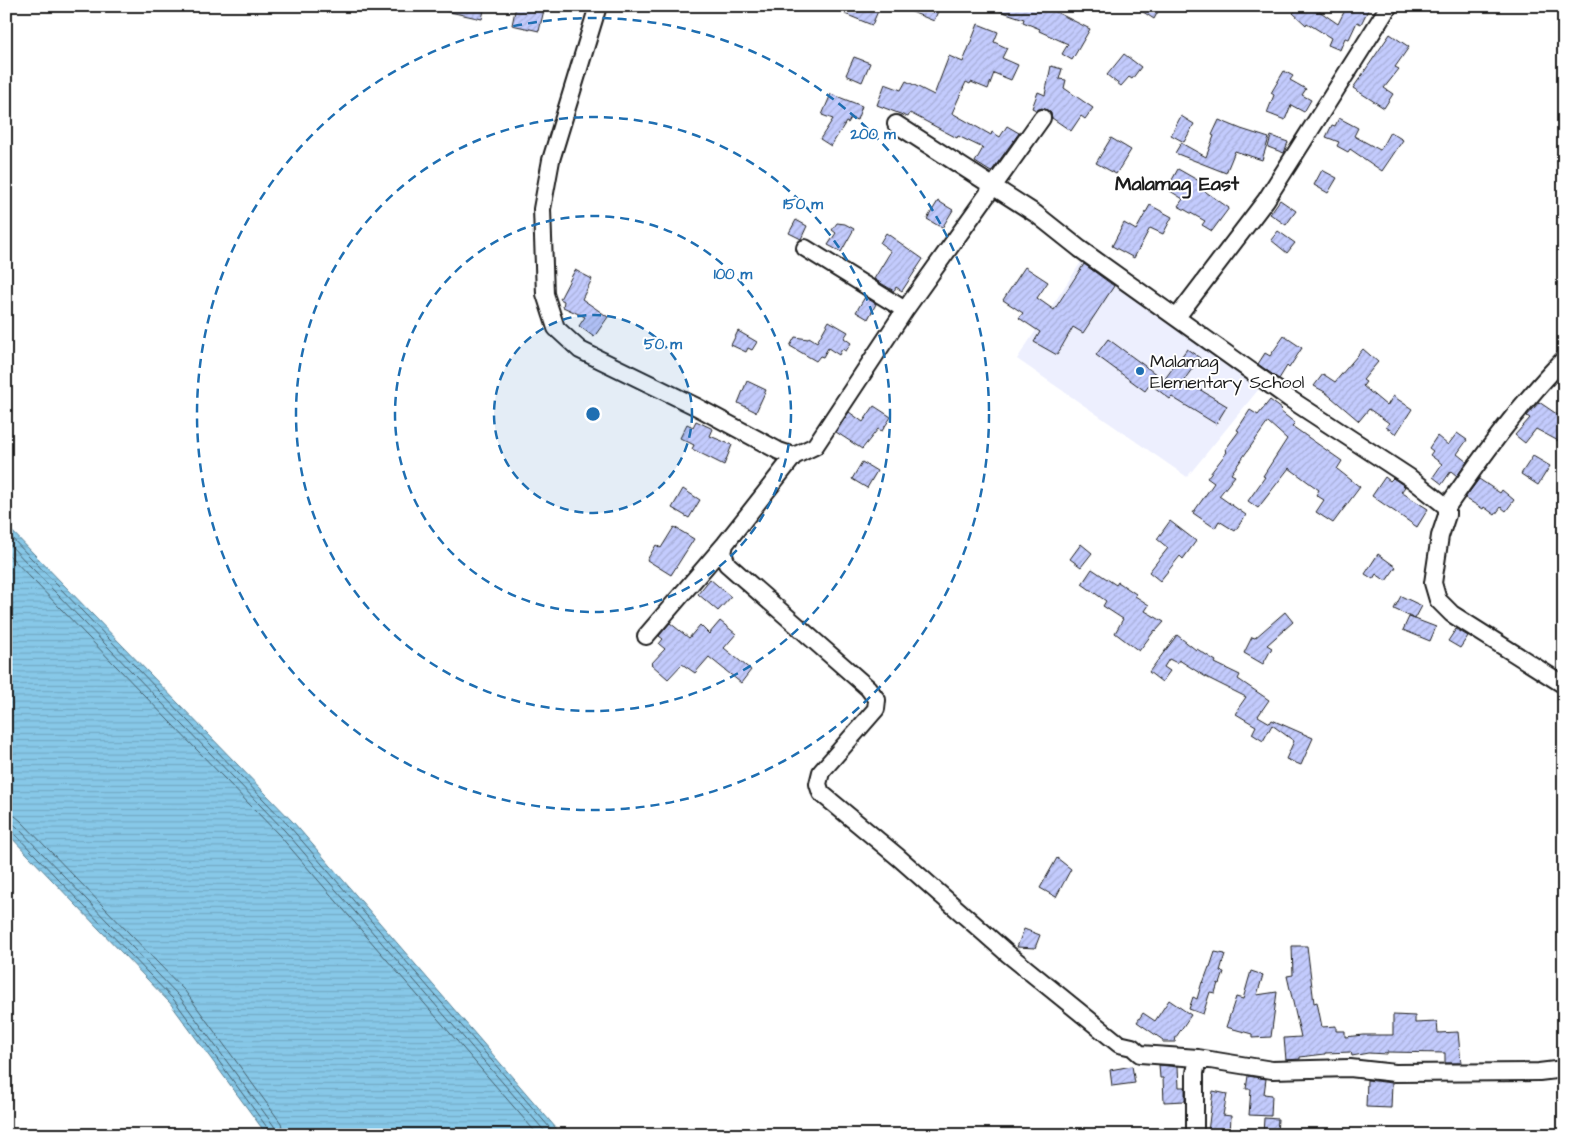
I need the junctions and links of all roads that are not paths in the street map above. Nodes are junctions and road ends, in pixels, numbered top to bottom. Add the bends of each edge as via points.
1 (598, 6) edge
2 (1388, 6) edge
3 (1042, 118) dead end
4 (896, 124) dead end
5 (994, 186) junction
6 (805, 248) dead end
7 (905, 310) junction
8 (1177, 317) junction
9 (1564, 358) edge
10 (794, 456) junction
11 (1447, 507) junction
12 (725, 544) junction
13 (646, 636) dead end
14 (1564, 685) edge
15 (1198, 1058) junction
16 (1564, 1069) edge
17 (1195, 1135) edge

1 - 10 street via 551,160 542,209 545,294 556,328 580,350 697,407 779,452
2 - 8 street via 1266,200
3 - 5 street
4 - 5 street
5 - 7 street
5 - 8 street
6 - 7 street
7 - 10 street via 815,446
8 - 11 street via 1290,399 1409,477
9 - 11 street via 1493,441
10 - 12 street
11 - 14 street via 1433,583 1438,600 1452,614
12 - 13 street
12 - 15 street via 723,553 727,564 868,688 877,700 876,709 821,772 818,784 821,792 1008,954 1119,1044 1132,1047 1140,1054
15 - 16 street via 1272,1070 1350,1068 1401,1073
15 - 17 street via 1194,1074

